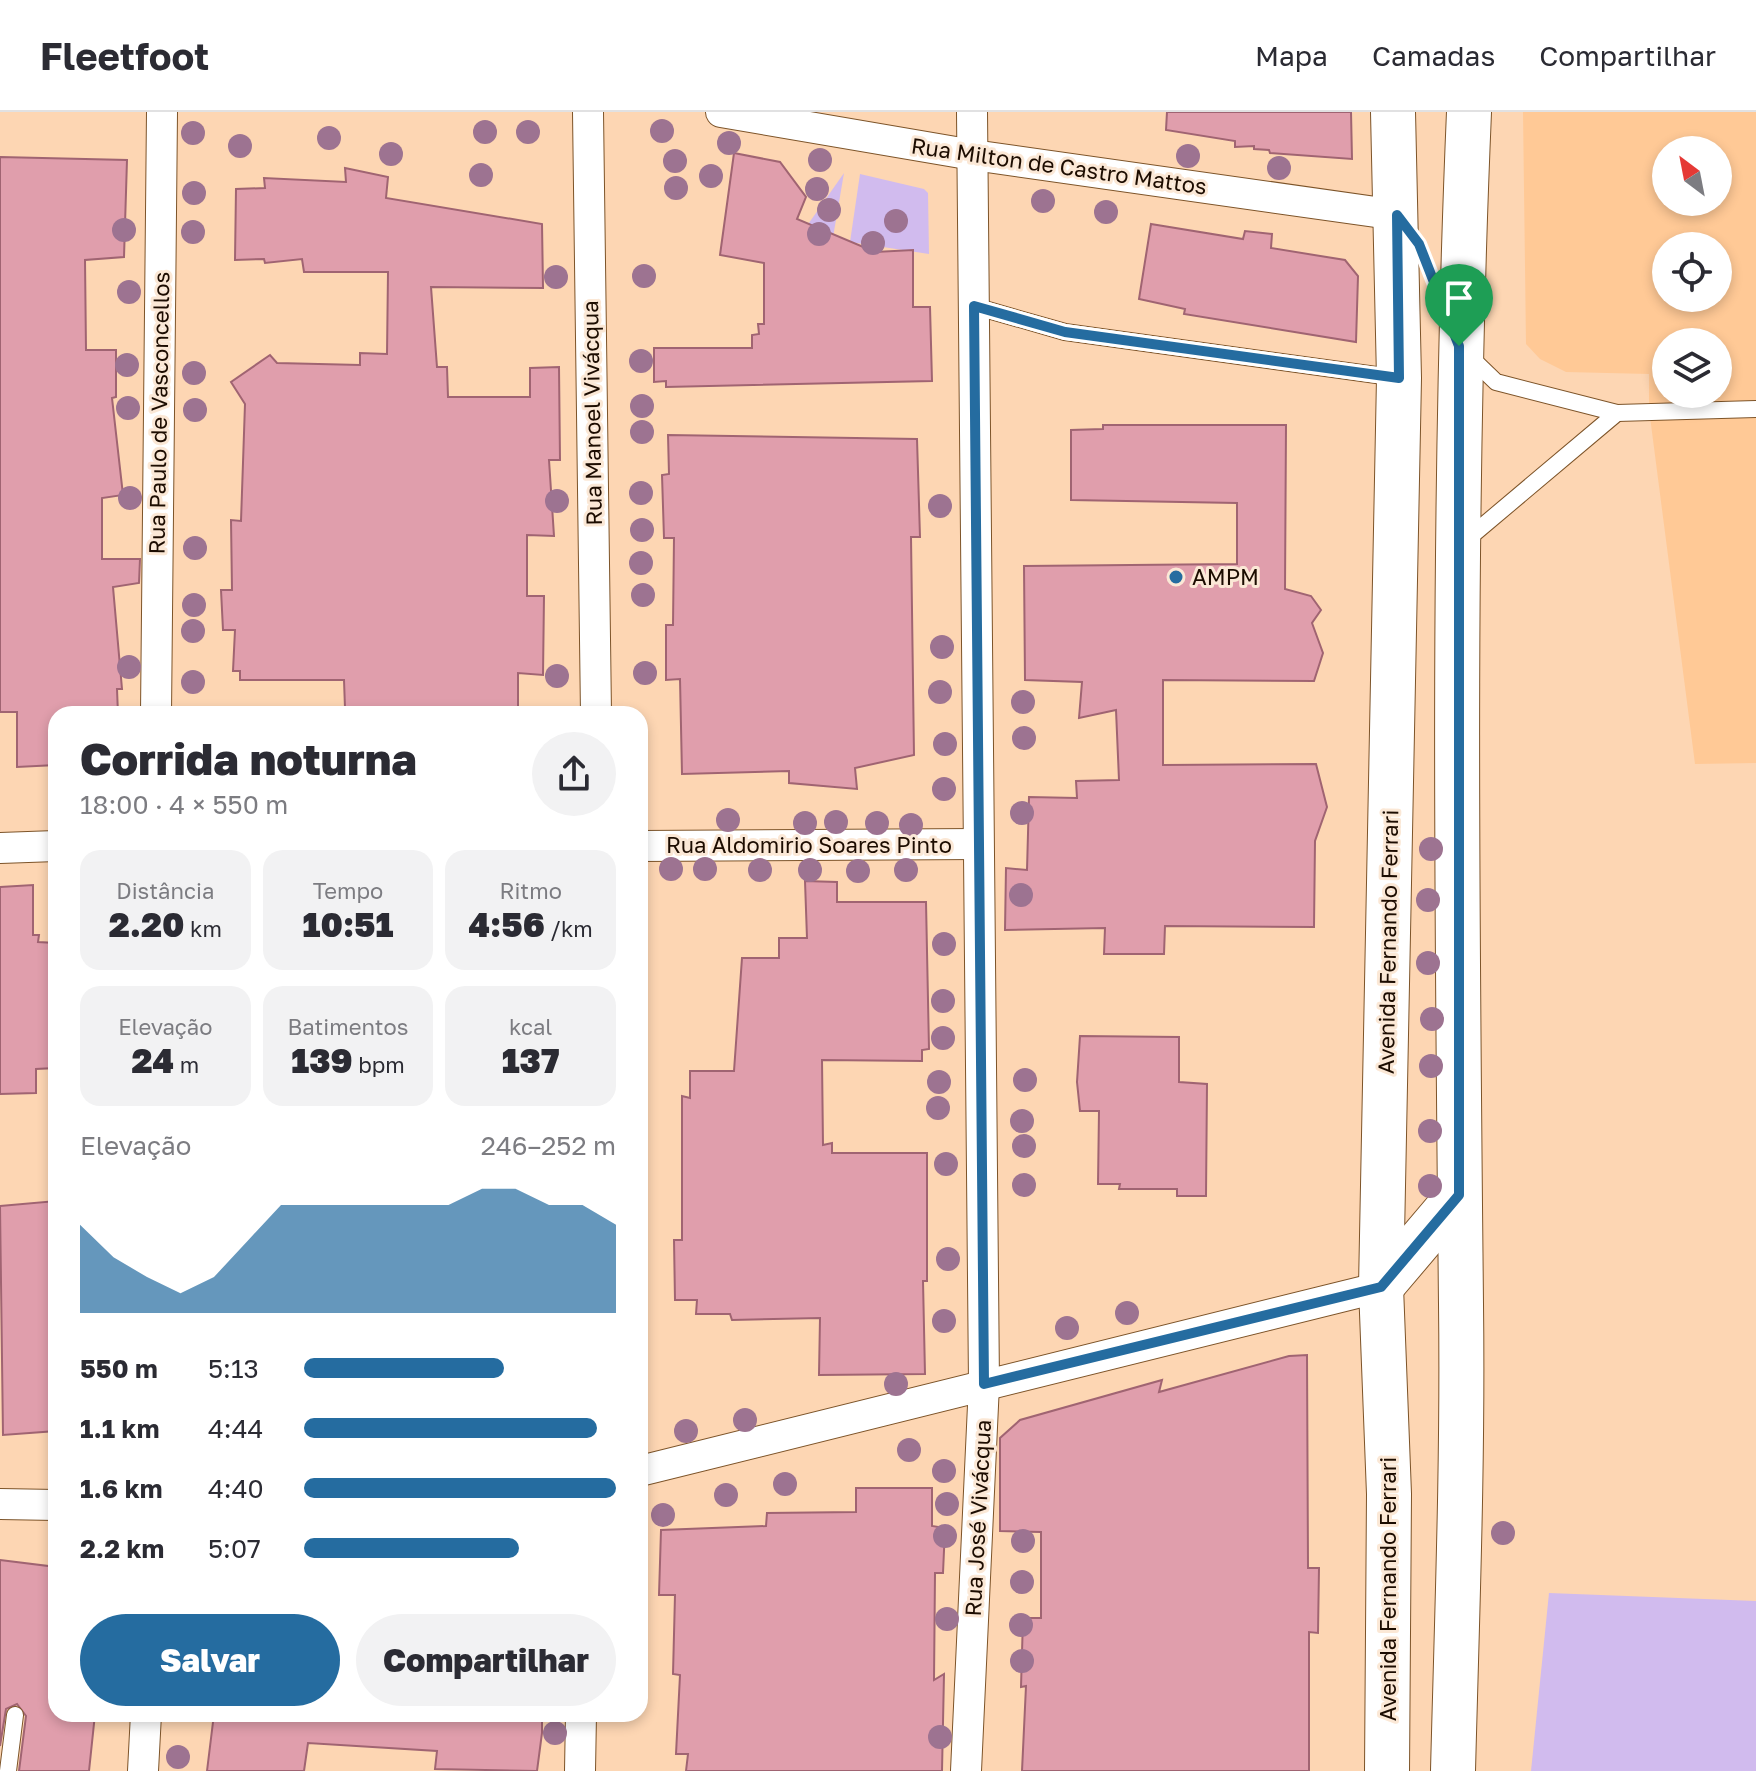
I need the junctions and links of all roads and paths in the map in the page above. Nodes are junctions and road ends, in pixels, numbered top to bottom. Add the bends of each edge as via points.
1 (162, 112) edge
2 (588, 112) edge
3 (721, 112) edge
4 (972, 112) edge
5 (1393, 112) edge
6 (1469, 112) edge
7 (973, 155) junction
8 (1397, 215) junction
9 (974, 306) junction
10 (1459, 346) junction
11 (1399, 378) junction
12 (1756, 409) edge
13 (1617, 413) junction
14 (1457, 547) junction
15 (156, 706) edge
16 (596, 706) edge
17 (978, 844) junction
18 (48, 846) edge
19 (648, 846) edge
20 (0, 848) edge
21 (1459, 1195) junction
22 (1381, 1287) junction
23 (984, 1384) junction
24 (648, 1469) edge
25 (0, 1504) edge
26 (48, 1505) edge
27 (15, 1715) dead end
28 (146, 1722) edge
29 (581, 1722) edge
30 (8, 1771) edge
31 (143, 1771) edge
32 (580, 1771) edge
33 (966, 1771) edge
34 (1387, 1771) edge
35 (1453, 1771) edge

1 - 15 street, Rua Paulo de Vasconcellos
2 - 16 street, Rua Manoel Vivácqua
3 - 7 street, Rua Milton de Castro Mattos
4 - 7 street, Rua José Vivácqua
5 - 8 main road, Avenida Fernando Ferrari
6 - 10 main road
7 - 8 street, Rua Milton de Castro Mattos
7 - 9 street, Rua José Vivácqua
8 - 10 main road via 1419,244
8 - 11 main road, Avenida Fernando Ferrari
9 - 11 lane via 1065,332
9 - 17 street, Rua José Vivácqua
10 - 13 lane via 1496,382
10 - 14 main road
11 - 22 main road, Avenida Fernando Ferrari
12 - 13 lane
13 - 14 lane
14 - 21 main road
17 - 19 street, Rua Aldomirio Soares Pinto
17 - 23 street, Rua José Vivácqua
18 - 20 street
21 - 22 main road
21 - 35 main road
22 - 23 street
22 - 34 main road, Avenida Fernando Ferrari via 1389,1494
23 - 24 street
23 - 33 street, Rua José Vivácqua
25 - 26 street
27 - 30 lane
28 - 31 street
29 - 32 street

